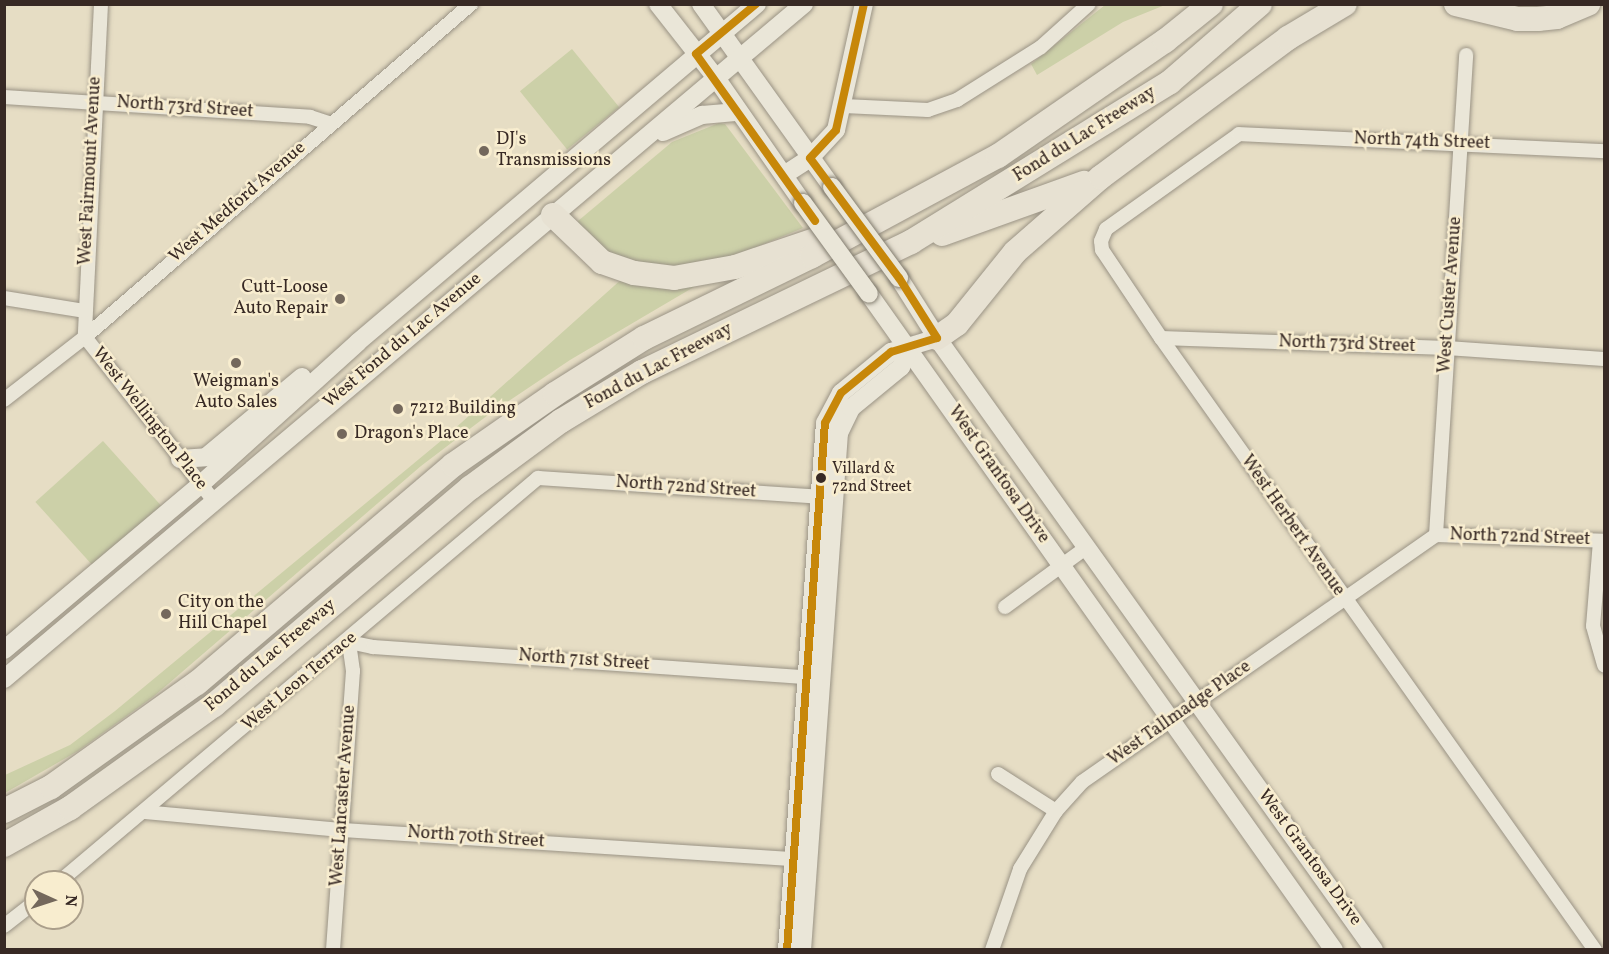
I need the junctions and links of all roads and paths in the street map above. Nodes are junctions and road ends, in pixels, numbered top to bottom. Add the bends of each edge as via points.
1 (101, 4) edge
2 (471, 4) edge
3 (658, 4) edge
4 (701, 4) edge
5 (757, 4) edge
6 (804, 4) edge
7 (864, 4) edge
8 (1089, 4) edge
9 (1211, 4) edge
10 (1260, 4) edge
11 (1323, 4) edge
12 (1345, 4) edge
13 (1456, 4) edge
14 (1588, 4) edge
15 (722, 34) junction
16 (1288, 38) junction
17 (696, 54) junction
18 (1466, 55) dead end
19 (739, 59) junction
20 (716, 78) junction
21 (4, 97) edge
22 (95, 102) junction
23 (844, 106) junction
24 (738, 112) junction
25 (329, 123) junction
26 (1239, 134) joint
27 (1461, 143) junction
28 (627, 151) junction
29 (1605, 151) edge
30 (810, 158) junction
31 (784, 175) junction
32 (1101, 177) junction
33 (520, 205) junction
34 (553, 215) junction
35 (888, 215) junction
36 (911, 242) junction
37 (4, 298) edge
38 (84, 310) junction
39 (84, 337) junction
40 (937, 338) junction
41 (1161, 338) junction
42 (910, 348) junction
43 (1447, 348) junction
44 (1605, 359) edge
45 (330, 367) junction
46 (4, 400) edge
47 (180, 459) junction
48 (538, 478) joint
49 (200, 485) junction
50 (826, 497) junction
51 (214, 501) junction
52 (1436, 536) junction
53 (1602, 541) edge
54 (1087, 547) junction
55 (1062, 565) junction
56 (1343, 600) junction
57 (1005, 607) dead end
58 (349, 642) junction
59 (4, 650) edge
60 (1605, 665) edge
61 (814, 678) junction
62 (4, 679) edge
63 (1197, 702) junction
64 (1172, 720) junction
65 (998, 774) dead end
66 (4, 811) edge
67 (1056, 811) junction
68 (144, 812) junction
69 (342, 830) junction
70 (4, 845) edge
71 (800, 860) junction
72 (74, 870) edge
73 (24, 911) edge
74 (4, 927) edge
75 (333, 950) edge
76 (787, 950) edge
77 (802, 950) edge
78 (992, 950) edge
79 (1334, 950) edge
80 (1374, 950) edge
81 (1595, 950) edge

1 - 22 street, West Fairmount Avenue
2 - 25 street, West Medford Avenue
3 - 17 street, West Grantosa Drive
4 - 15 street, West Grantosa Drive
5 - 15 street, West Fond du Lac Avenue
6 - 19 street, West Fond du Lac Avenue
7 - 23 street
8 - 23 street via 1041,47 944,106 910,111
9 - 35 highway, Fond du Lac Freeway via 1165,41 998,156
10 - 36 highway, Fond du Lac Freeway via 1170,82
11 - 16 highway
12 - 16 highway
13 - 14 highway via 1528,19 1557,17
15 - 17 street, West Fond du Lac Avenue
15 - 19 street, West Grantosa Drive
16 - 32 highway
17 - 20 street, West Grantosa Drive
17 - 33 street, West Fond du Lac Avenue
18 - 27 street, West Custer Avenue
19 - 20 street, West Fond du Lac Avenue
19 - 30 street, West Grantosa Drive
20 - 24 street, West Grantosa Drive
20 - 28 street, West Fond du Lac Avenue
21 - 22 street, North 73rd Street
22 - 25 street, North 73rd Street via 310,117
22 - 38 street, West Fairmount Avenue
23 - 30 street via 836,130
24 - 28 street via 702,114
24 - 31 street, West Grantosa Drive
25 - 39 street, West Medford Avenue
26 - 27 street, North 74th Street
26 - 41 street, West Herbert Avenue via 1106,230 1101,241 1102,250
27 - 29 street, North 74th Street
27 - 43 street, West Custer Avenue
28 - 34 street, West Fond du Lac Avenue
30 - 31 street
30 - 40 street, West Grantosa Drive, bridge via 899,278
31 - 42 street, West Grantosa Drive, bridge
32 - 36 highway via 990,219
32 - 40 highway via 1015,252 957,324
33 - 34 street
33 - 45 street, West Fond du Lac Avenue
34 - 35 highway via 602,262 634,273 674,278 735,267
34 - 51 street, West Fond du Lac Avenue
35 - 66 highway, Fond du Lac Freeway via 644,338 555,394 453,465 197,682 51,788
36 - 70 highway, Fond du Lac Freeway via 642,372 561,421 470,488 214,705 70,808
37 - 38 street
38 - 39 street, West Fairmount Avenue
39 - 46 street, West Medford Avenue
39 - 47 street, West Wellington Place
40 - 42 street
40 - 54 street, West Grantosa Drive
41 - 43 street, North 73rd Street
41 - 56 street, West Herbert Avenue
42 - 50 street via 891,352 850,384 835,402 823,432
42 - 55 street, West Grantosa Drive
43 - 44 street, North 73rd Street
43 - 52 street, West Custer Avenue
45 - 47 street via 311,370 206,457
45 - 49 street, West Fond du Lac Avenue
47 - 49 street, West Wellington Place
48 - 50 street, North 72nd Street
48 - 58 street, West Leon Terrace
49 - 51 street, West Wellington Place
49 - 59 street, West Fond du Lac Avenue
50 - 61 street
51 - 62 street, West Fond du Lac Avenue
52 - 53 street, North 72nd Street
52 - 56 street, West Tallmadge Place
53 - 60 street via 1593,626
54 - 55 street
54 - 63 street, West Grantosa Drive
55 - 57 street
55 - 64 street, West Grantosa Drive
56 - 63 street, West Tallmadge Place
56 - 81 street, West Herbert Avenue
58 - 61 street, North 71st Street via 373,647
58 - 68 street, West Leon Terrace
58 - 69 street, West Lancaster Avenue via 353,671
61 - 71 street
63 - 64 street, West Tallmadge Place
63 - 80 street, West Grantosa Drive
64 - 67 street, West Tallmadge Place via 1082,782
64 - 79 street, West Grantosa Drive
65 - 67 street
67 - 78 street, West Tallmadge Place via 1020,869
68 - 69 street, North 70th Street
68 - 72 street, West Leon Terrace
69 - 71 street, North 70th Street
69 - 75 street, West Lancaster Avenue
71 - 76 street
71 - 77 street
73 - 74 street

